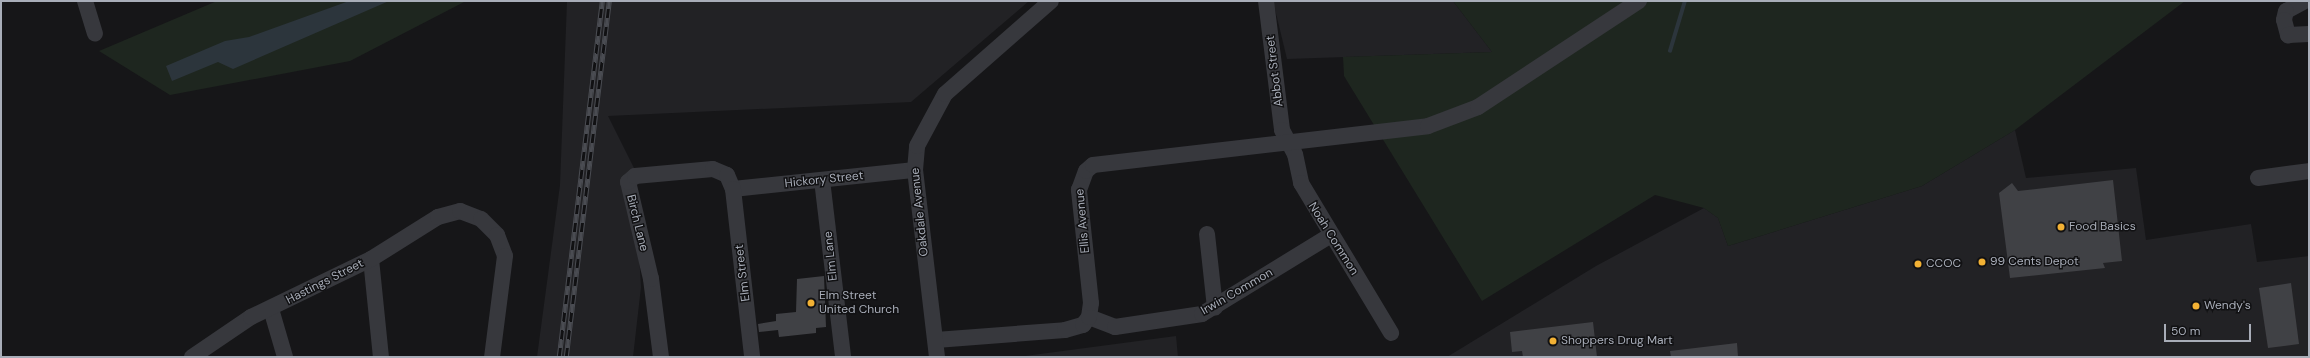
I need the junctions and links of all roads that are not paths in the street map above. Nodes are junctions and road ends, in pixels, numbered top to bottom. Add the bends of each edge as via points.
1 (85, 1) edge
2 (1051, 1) edge
3 (1266, 1) edge
4 (1639, 1) edge
5 (2305, 1) edge
6 (95, 34) dead end
7 (2309, 34) edge
8 (1286, 140) junction
9 (915, 170) junction
10 (2309, 171) edge
11 (2258, 178) dead end
12 (822, 180) junction
13 (733, 189) junction
14 (1207, 234) dead end
15 (1331, 235) junction
16 (371, 259) junction
17 (1215, 308) junction
18 (270, 309) junction
19 (1089, 317) junction
20 (1391, 333) dead end
21 (936, 340) junction
22 (192, 357) edge
23 (285, 357) edge
24 (381, 357) edge
25 (492, 357) edge
26 (660, 357) edge
27 (752, 357) edge
28 (843, 357) edge
29 (938, 357) edge

1 - 6 street
2 - 9 street, Oakdale Avenue via 945,94 922,136
3 - 8 street, Abbot Street via 1282,130
4 - 8 street, Ellis Avenue via 1478,107 1428,126
5 - 7 street via 2286,11 2284,20 2288,35
8 - 15 street, Noah Common via 1295,154 1307,197
8 - 19 street, Ellis Avenue via 1110,162 1086,171 1079,190
9 - 12 street, Hickory Street
9 - 21 street, Oakdale Avenue
10 - 11 street
12 - 13 street, Hickory Street
12 - 28 street, Elm Lane
13 - 26 street, Birch Lane via 727,175 713,169 635,176 628,182 651,279
13 - 27 street, Elm Street
14 - 17 street
15 - 17 street, Irwin Common
15 - 20 street, Noah Common
16 - 18 street, Hastings Street
16 - 24 street
16 - 25 street, Hastings Street via 438,216 460,210 481,219 497,236 505,256
17 - 19 street, Irwin Common via 1202,314 1115,327
18 - 22 street, Hastings Street via 251,317
18 - 23 street
19 - 21 street via 1083,325 1066,330
21 - 29 street, Oakdale Avenue

